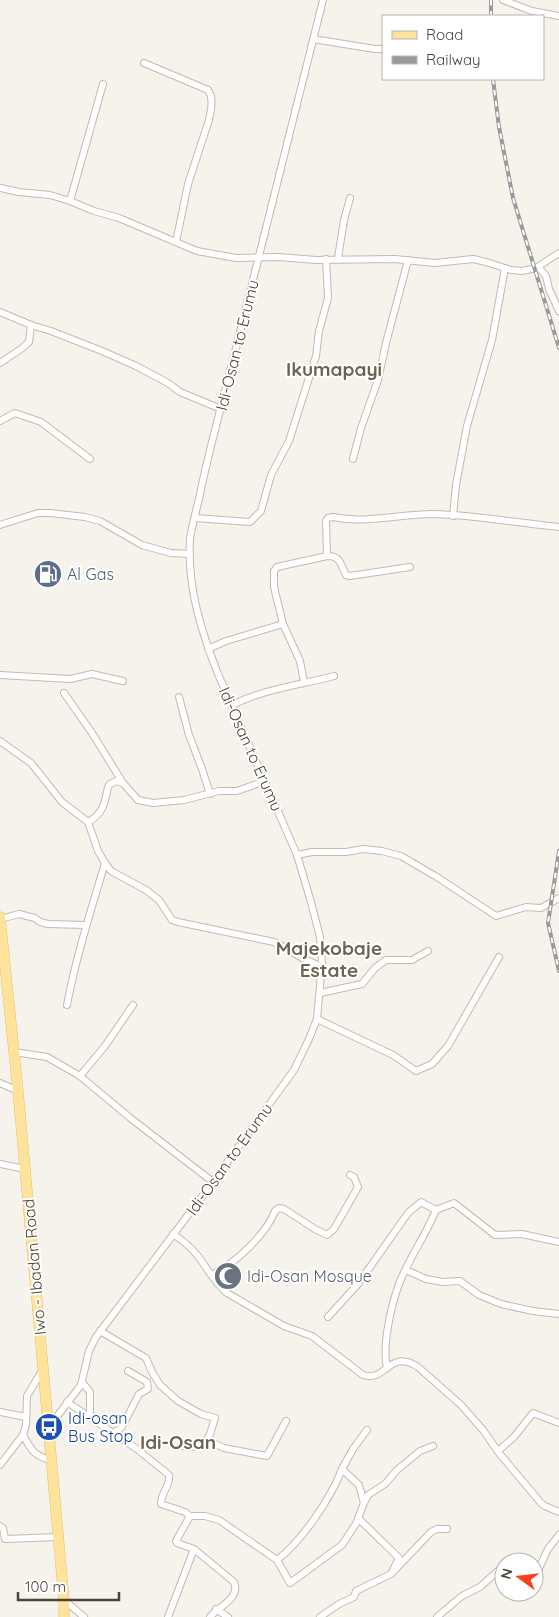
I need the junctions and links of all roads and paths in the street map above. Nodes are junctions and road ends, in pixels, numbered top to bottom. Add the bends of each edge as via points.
1 (323, 0) edge
2 (503, 0) edge
3 (559, 16) edge
4 (313, 39) junction
5 (382, 49) edge
6 (144, 62) dead end
7 (103, 84) dead end
8 (0, 188) edge
9 (350, 198) dead end
10 (70, 201) junction
11 (176, 242) junction
12 (559, 253) edge
13 (260, 257) junction
14 (338, 258) junction
15 (326, 259) junction
16 (408, 260) junction
17 (505, 268) junction
18 (536, 268) junction
19 (559, 311) edge
20 (0, 312) edge
21 (31, 325) junction
22 (0, 363) edge
23 (221, 409) junction
24 (0, 421) edge
25 (90, 459) dead end
26 (353, 459) dead end
27 (453, 516) junction
28 (195, 518) junction
29 (0, 525) edge
30 (559, 527) edge
31 (190, 554) junction
32 (328, 556) junction
33 (410, 567) dead end
34 (283, 624) junction
35 (208, 649) junction
36 (0, 674) edge
37 (334, 676) dead end
38 (123, 681) dead end
39 (304, 682) junction
40 (64, 693) dead end
41 (179, 697) dead end
42 (232, 705) junction
43 (0, 741) edge
44 (265, 781) junction
45 (124, 783) junction
46 (210, 794) junction
47 (88, 822) junction
48 (297, 855) junction
49 (105, 863) junction
50 (559, 898) edge
51 (0, 918) edge
52 (86, 925) junction
53 (428, 952) dead end
54 (499, 957) dead end
55 (322, 967) junction
56 (320, 993) junction
57 (66, 1005) dead end
58 (133, 1005) dead end
59 (317, 1019) junction
60 (14, 1052) junction
61 (80, 1076) junction
62 (0, 1083) edge
63 (18, 1091) junction
64 (0, 1164) edge
65 (25, 1169) junction
66 (350, 1175) dead end
67 (213, 1182) junction
68 (436, 1210) junction
69 (173, 1234) junction
70 (559, 1242) edge
71 (406, 1270) junction
72 (212, 1276) junction
73 (559, 1314) edge
74 (328, 1318) dead end
75 (100, 1331) junction
76 (43, 1368) junction
77 (387, 1368) junction
78 (128, 1371) dead end
79 (82, 1382) junction
80 (67, 1402) junction
81 (0, 1412) edge
82 (26, 1417) junction
83 (90, 1418) junction
84 (286, 1421) dead end
85 (559, 1423) edge
86 (49, 1427) junction
87 (368, 1430) dead end
88 (112, 1434) junction
89 (23, 1435) junction
90 (207, 1440) junction
91 (181, 1446) dead end
92 (433, 1446) dead end
93 (498, 1451) junction
94 (52, 1461) junction
95 (0, 1465) edge
96 (342, 1469) junction
97 (364, 1503) junction
98 (559, 1512) edge
99 (190, 1516) junction
100 (359, 1519) junction
101 (0, 1526) edge
102 (447, 1529) dead end
103 (559, 1535) edge
104 (58, 1537) junction
105 (194, 1549) junction
106 (544, 1558) edge
107 (277, 1560) junction
108 (391, 1574) junction
109 (494, 1574) edge
110 (64, 1600) junction
111 (216, 1609) junction
112 (445, 1614) edge
113 (64, 1617) edge
114 (84, 1617) edge
115 (168, 1617) edge
116 (210, 1617) edge
117 (228, 1617) edge
118 (320, 1617) edge
119 (437, 1617) edge

1 - 4 street, Idi-Osan to Erumu
2 - 3 street via 532,11
4 - 5 street
4 - 13 street, Idi-Osan to Erumu
6 - 11 street via 192,82 211,94 209,120 188,184
7 - 10 street
8 - 10 street
9 - 14 street
10 - 11 street
11 - 13 street via 216,255
12 - 18 street
13 - 15 street
13 - 23 street, Idi-Osan to Erumu
14 - 15 street
14 - 16 street
15 - 28 street via 328,298 316,356 289,441 271,475 261,511 250,522
16 - 17 street via 435,263 473,259
16 - 26 street via 378,380
17 - 18 street via 522,271
17 - 27 street via 492,340 467,426
18 - 19 street via 546,276
20 - 21 street
21 - 22 street via 29,342
21 - 23 street via 136,366 180,392
23 - 28 street, Idi-Osan to Erumu
24 - 25 street via 15,413 41,422
27 - 30 street
27 - 32 street via 424,514 379,520 328,518
28 - 31 street, Idi-Osan to Erumu
29 - 31 street via 42,513 85,517 100,521 142,545
31 - 35 street, Idi-Osan to Erumu via 191,583
32 - 33 street via 339,559 346,575 350,576
32 - 34 street via 274,571 274,587
34 - 35 street
34 - 39 street via 300,661
35 - 42 street, Idi-Osan to Erumu
36 - 38 street via 70,679 92,674
37 - 39 street
39 - 42 street
40 - 45 street
41 - 46 street
42 - 44 street, Idi-Osan to Erumu
43 - 47 street via 31,763 62,802
44 - 46 street
44 - 48 street, Idi-Osan to Erumu
45 - 46 street via 143,802 184,800
45 - 47 street via 116,781 110,784 103,809
47 - 49 street
48 - 50 street via 363,849 400,856 496,916 526,907 541,908
48 - 55 street, Idi-Osan to Erumu via 320,937
49 - 52 street
49 - 55 street via 111,871 155,896 172,920 274,942
51 - 52 street via 19,914 48,924
51 - 60 main road, Iwo - Ibadan Road
52 - 57 street
53 - 56 street via 412,960 386,960 362,984
54 - 59 street via 448,1046 432,1064 416,1071 393,1055
55 - 56 street, Idi-Osan to Erumu
56 - 59 street, Idi-Osan to Erumu
58 - 61 street
59 - 67 street, Idi-Osan to Erumu via 294,1070
60 - 61 street via 48,1057
60 - 63 main road, Iwo - Ibadan Road
61 - 67 street
62 - 63 street
63 - 65 main road, Iwo - Ibadan Road
64 - 65 street
65 - 76 main road, Iwo - Ibadan Road
66 - 72 street via 358,1187 334,1229 327,1235 280,1208 274,1211 271,1221 232,1263
67 - 69 street, Idi-Osan to Erumu
68 - 70 street via 454,1203 495,1235 526,1234
68 - 71 street
68 - 74 street via 421,1202 408,1213 358,1284
69 - 72 street via 186,1242
69 - 75 street, Idi-Osan to Erumu
71 - 73 street via 426,1279 460,1281 500,1304
71 - 77 street via 399,1284 387,1335
72 - 77 street via 227,1293 284,1326 312,1336 363,1375 374,1376
75 - 79 street, Idi-Osan to Erumu via 90,1351
75 - 90 street via 146,1358 160,1385 178,1401 216,1418
76 - 82 street via 27,1396
76 - 86 main road, Iwo - Ibadan Road
77 - 93 street via 398,1361 411,1362 418,1367 461,1405
78 - 88 street via 147,1382 148,1389 139,1394 122,1427
79 - 80 street, Idi-Osan to Erumu
79 - 83 street via 90,1392
80 - 83 street
80 - 86 street, Idi-Osan to Erumu
81 - 82 street
82 - 89 street
83 - 88 street
84 - 90 street via 267,1456 224,1448
85 - 93 street via 534,1413
86 - 94 main road, Iwo - Ibadan Road
87 - 96 street
88 - 99 street via 169,1475 161,1504
89 - 94 street via 37,1456
89 - 95 street
90 - 91 street via 200,1447
92 - 97 street via 420,1451 397,1470 385,1484 368,1495
93 - 98 street via 541,1503
94 - 104 main road, Iwo - Ibadan Road
96 - 97 street via 359,1484
96 - 107 street via 332,1492 308,1527
97 - 100 street
99 - 105 street via 176,1541
99 - 107 street via 219,1520
100 - 107 street via 342,1545 290,1582
100 - 108 street via 399,1558
101 - 104 street via 5,1539
102 - 108 street via 431,1532
103 - 106 street
104 - 110 main road, Iwo - Ibadan Road
105 - 111 street via 236,1586 231,1598
105 - 115 street
108 - 118 street via 356,1591 354,1597
109 - 112 street via 480,1587 462,1596
110 - 113 main road, Iwo - Ibadan Road
110 - 114 street
111 - 116 street
111 - 117 street
112 - 119 street

